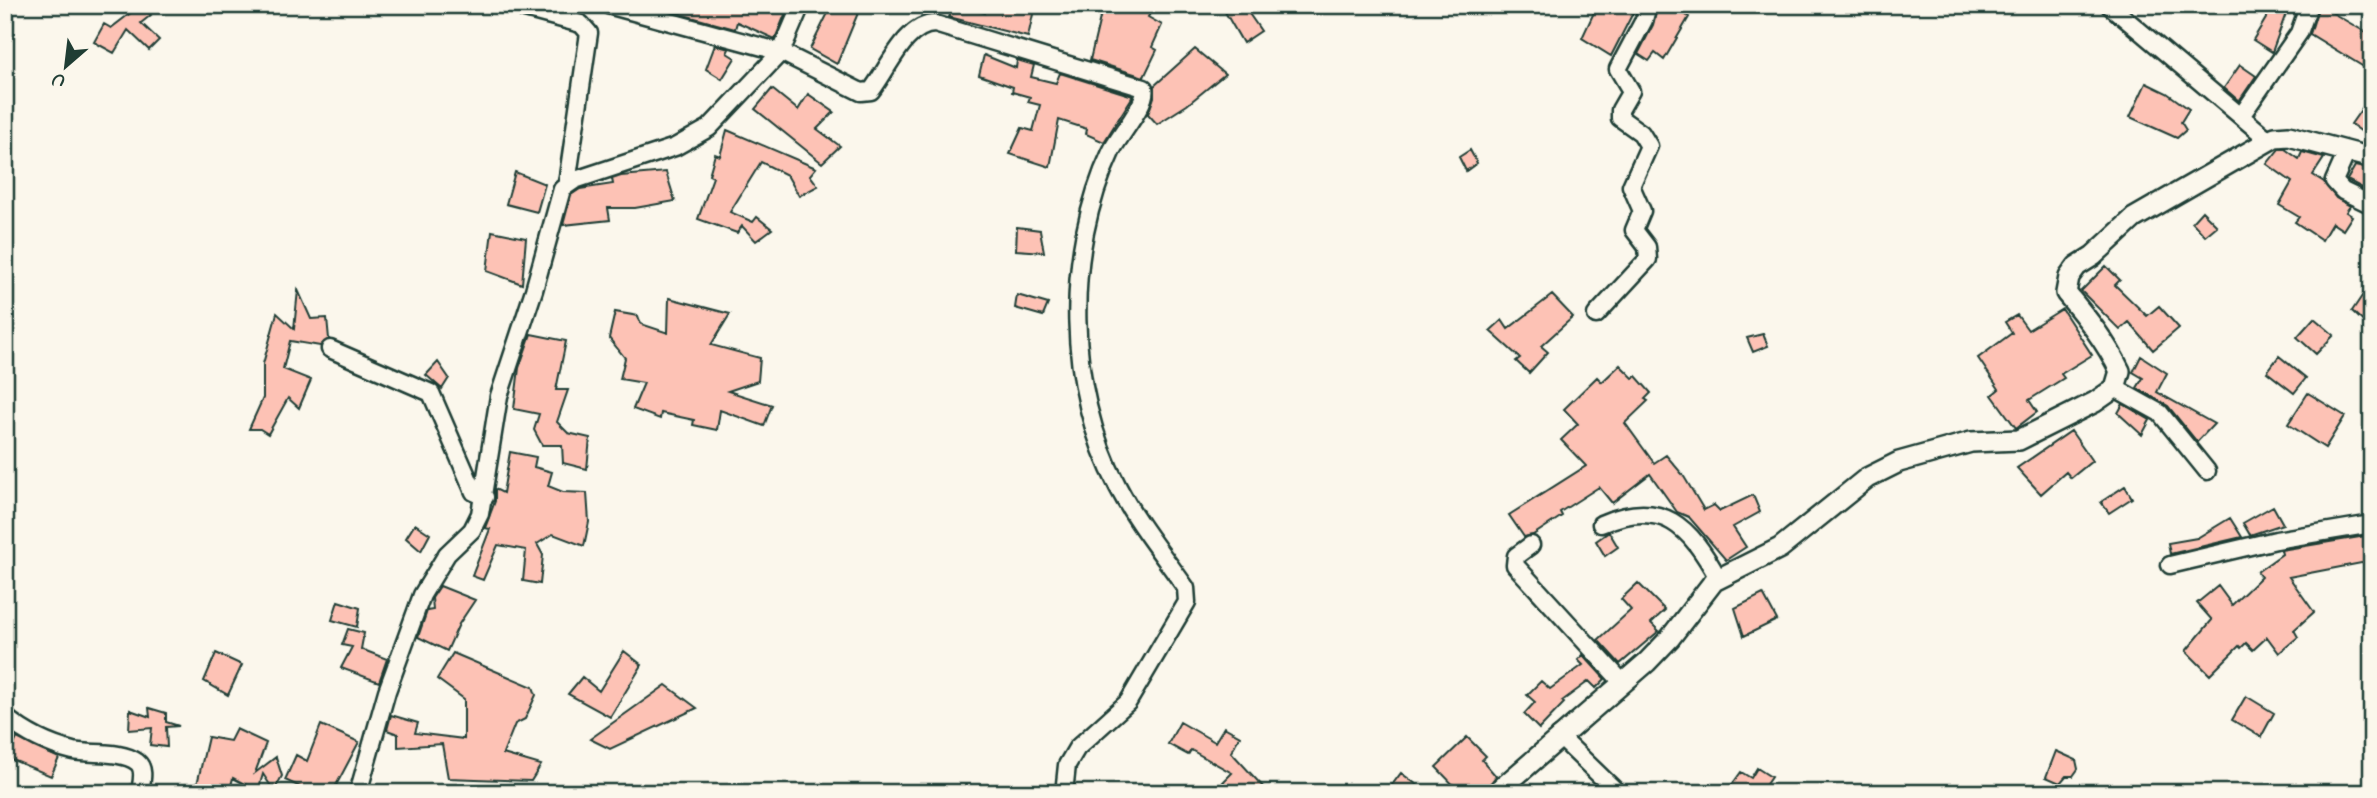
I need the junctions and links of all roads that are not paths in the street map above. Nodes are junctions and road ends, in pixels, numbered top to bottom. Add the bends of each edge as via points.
1 (521, 5) edge
2 (601, 5) edge
3 (608, 5) edge
4 (800, 5) edge
5 (1648, 5) edge
6 (2109, 5) edge
7 (2309, 5) edge
8 (587, 27) junction
9 (781, 52) junction
10 (2241, 116) junction
11 (2269, 140) junction
12 (2347, 152) junction
13 (2372, 158) edge
14 (567, 183) junction
15 (2372, 205) edge
16 (1596, 315) dead end
17 (330, 349) dead end
18 (2115, 388) junction
19 (2207, 471) dead end
20 (485, 497) junction
21 (1601, 524) dead end
22 (2372, 524) edge
23 (1531, 545) dead end
24 (2170, 565) dead end
25 (1718, 578) junction
26 (1622, 682) junction
27 (5, 717) edge
28 (1559, 736) junction
29 (140, 793) edge
30 (358, 793) edge
31 (1064, 793) edge
32 (1496, 793) edge
33 (1618, 793) edge

1 - 8 street
2 - 8 street
3 - 9 street
4 - 9 street
5 - 16 street via 1618,69 1631,91 1620,118 1641,133 1649,146 1631,186 1642,211 1634,230 1647,247 1648,259
6 - 10 street
7 - 10 street via 2299,33
8 - 14 street
9 - 14 street via 696,136 657,154
9 - 31 street via 861,92 871,92 913,32 923,24 935,24 1137,84 1146,92 1111,151 1094,194 1084,232 1077,351 1092,418 1117,486 1186,589 1187,602 1128,702 1077,748 1067,765
10 - 11 street
11 - 12 street via 2289,136
11 - 18 street via 2134,218 2069,277 2066,293 2099,333 2120,371
12 - 13 street
12 - 15 street via 2334,181 2343,191
14 - 20 street via 558,197 499,396
17 - 20 street via 431,393 474,492
18 - 19 street via 2160,413
18 - 25 street via 2019,440 1971,442 1899,462 1867,478 1780,548
20 - 30 street via 472,530 447,554 422,596 387,691
21 - 25 street via 1633,514 1668,518 1683,526
22 - 24 street
23 - 26 street via 1516,556 1515,565
25 - 26 street via 1670,638
26 - 28 street
27 - 29 street via 48,744 139,763
28 - 32 street
28 - 33 street

